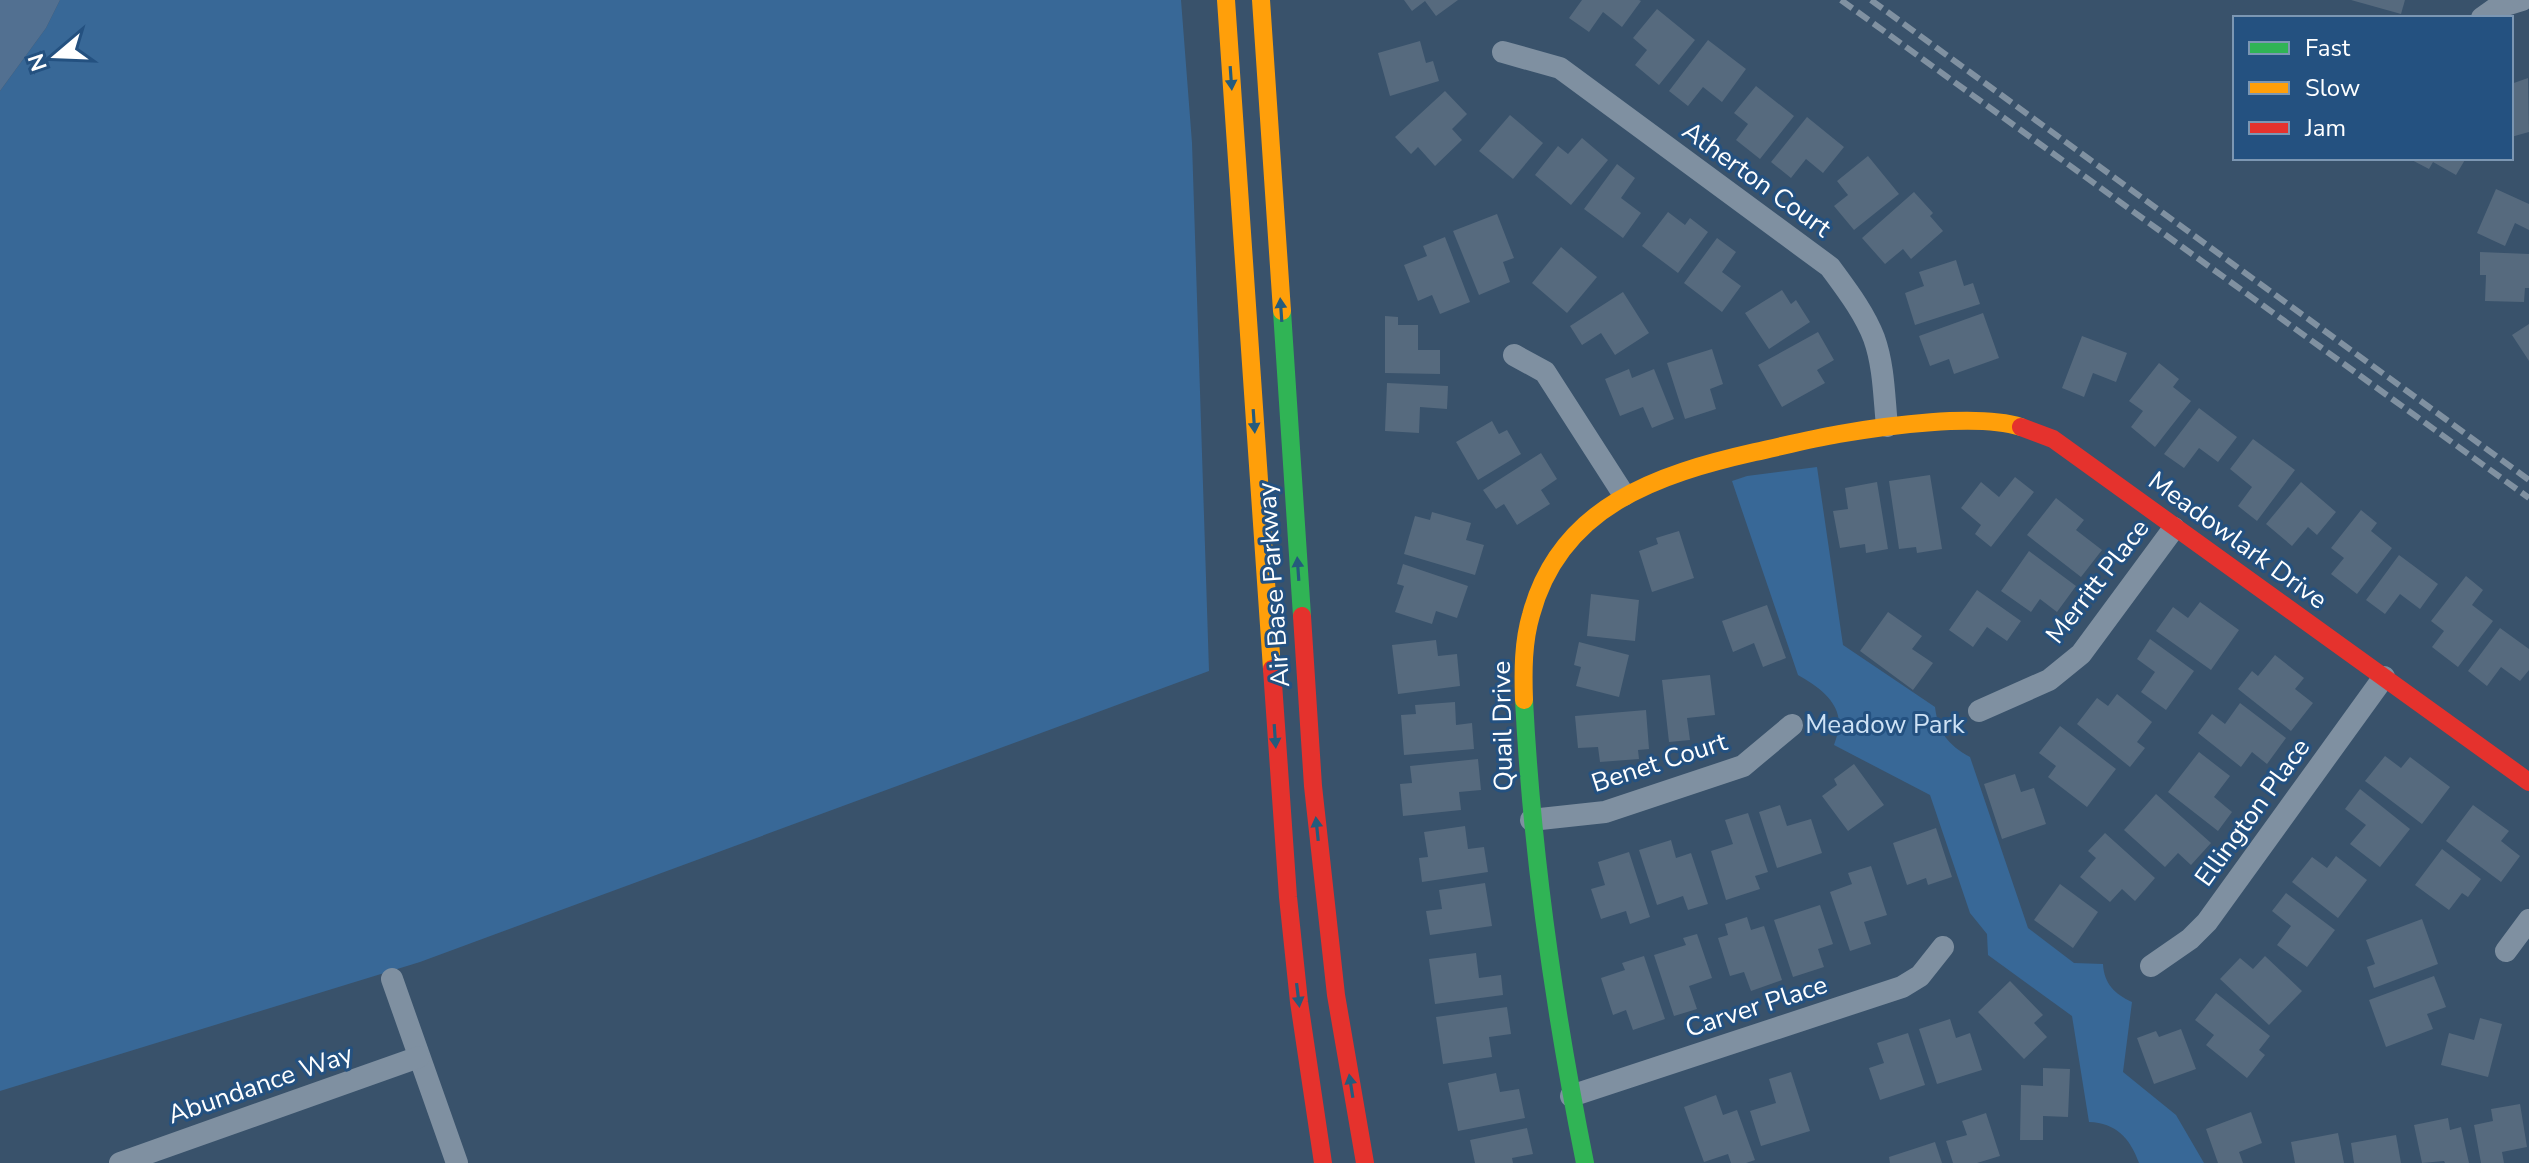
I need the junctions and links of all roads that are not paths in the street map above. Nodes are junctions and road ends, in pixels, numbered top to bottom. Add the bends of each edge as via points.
1 (1226, 0) edge
2 (1261, 0) edge
3 (2522, 0) edge
4 (2485, 16) edge
5 (1503, 52) dead end
6 (1514, 355) dead end
7 (1887, 426) junction
8 (1624, 495) junction
9 (2174, 528) junction
10 (2384, 677) junction
11 (1979, 711) dead end
12 (1792, 725) dead end
13 (2529, 782) edge
14 (1531, 820) junction
15 (2529, 920) edge
16 (1943, 947) dead end
17 (2506, 951) dead end
18 (2151, 966) dead end
19 (392, 979) dead end
20 (419, 1057) junction
21 (1571, 1096) junction
22 (120, 1163) edge
23 (457, 1163) edge
24 (1323, 1163) edge
25 (1365, 1163) edge
26 (1585, 1163) edge

1 -> 24 main road, Air Base Parkway via 1288,897
25 -> 2 main road, Air Base Parkway via 1336,995 1313,786
3 - 4 street
5 - 7 street, Atherton Court via 1560,68 1830,267 1874,338
6 - 8 street via 1545,372
7 - 8 main road, Quail Drive via 1723,459
7 - 9 main road, Meadowlark Drive via 2010,424 2053,439
8 - 14 main road, Quail Drive via 1573,538 1546,575 1530,617 1523,672
9 - 10 main road, Meadowlark Drive
9 - 11 street, Merritt Place via 2081,654 2049,680
10 - 13 main road, Meadowlark Drive
10 - 18 street, Ellington Place via 2207,922
12 - 14 street, Benet Court via 1743,766 1605,812
14 - 21 main road, Quail Drive
15 - 17 street
16 - 21 street, Carver Place via 1920,976 1902,987
19 - 20 street
20 - 22 street, Abundance Way
20 - 23 street
21 - 26 main road, Quail Drive

